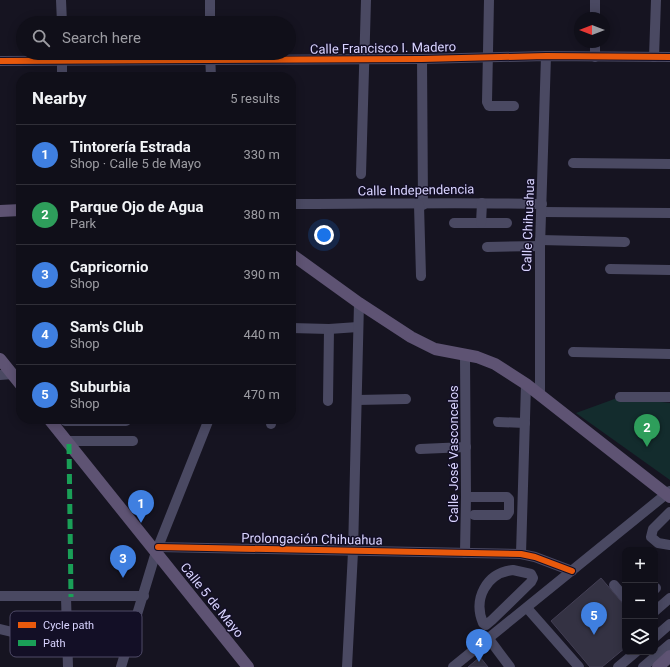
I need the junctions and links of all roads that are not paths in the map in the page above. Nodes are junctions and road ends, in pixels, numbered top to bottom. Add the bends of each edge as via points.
1 (61, 0) edge
2 (210, 0) edge
3 (366, 0) edge
4 (490, 0) edge
5 (595, 0) edge
6 (656, 0) edge
7 (595, 12) edge
8 (62, 16) edge
9 (210, 16) edge
10 (595, 48) edge
11 (546, 56) junction
12 (488, 57) junction
13 (595, 57) junction
14 (654, 57) junction
15 (670, 57) edge
16 (296, 58) edge
17 (363, 59) junction
18 (422, 59) junction
19 (16, 60) edge
20 (62, 60) edge
21 (210, 60) edge
22 (0, 61) edge
23 (62, 72) edge
24 (210, 72) edge
25 (514, 106) dead end
26 (573, 163) dead end
27 (670, 164) edge
28 (361, 174) dead end
29 (482, 203) junction
30 (296, 204) edge
31 (421, 205) junction
32 (542, 208) junction
33 (16, 210) edge
34 (0, 211) edge
35 (670, 213) edge
36 (454, 223) dead end
37 (507, 223) dead end
38 (481, 224) junction
39 (625, 242) dead end
40 (540, 243) junction
41 (487, 247) dead end
42 (296, 258) edge
43 (610, 269) dead end
44 (670, 270) edge
45 (421, 276) dead end
46 (358, 303) junction
47 (358, 327) junction
48 (296, 328) edge
49 (329, 329) junction
50 (573, 352) dead end
51 (670, 354) edge
52 (466, 356) junction
53 (0, 359) edge
54 (6, 374) edge
55 (16, 382) edge
56 (526, 384) junction
57 (540, 395) junction
58 (620, 397) dead end
59 (670, 397) edge
60 (357, 400) junction
61 (406, 400) dead end
62 (328, 401) dead end
63 (498, 422) dead end
64 (524, 423) junction
65 (53, 424) edge
66 (65, 424) edge
67 (206, 424) edge
68 (66, 440) junction
69 (133, 441) dead end
70 (466, 447) junction
71 (420, 449) dead end
72 (669, 494) edge
73 (466, 497) junction
74 (670, 512) edge
75 (474, 515) dead end
76 (670, 545) edge
77 (157, 549) junction
78 (353, 552) junction
79 (465, 553) junction
80 (521, 554) junction
81 (572, 572) junction
82 (614, 585) dead end
83 (519, 594) junction
84 (622, 594) edge
85 (0, 596) edge
86 (144, 596) junction
87 (66, 597) junction
88 (670, 598) edge
89 (528, 607) junction
90 (658, 608) edge
91 (66, 611) edge
92 (139, 611) edge
93 (670, 624) edge
94 (0, 629) edge
95 (10, 631) edge
96 (658, 633) edge
97 (489, 638) junction
98 (670, 644) edge
99 (632, 655) edge
100 (670, 656) edge
101 (68, 657) edge
102 (124, 657) edge
103 (68, 667) edge
104 (121, 667) edge
105 (248, 667) edge
106 (347, 667) edge
107 (453, 667) edge
108 (510, 667) edge
109 (579, 667) edge
110 (618, 667) edge
111 (643, 667) edge
112 (658, 667) edge

1 - 8 street
2 - 9 street
3 - 17 street
4 - 12 street
5 - 7 street
6 - 14 street
10 - 13 street
11 - 12 street, Calle Francisco I. Madero
11 - 13 street, Calle Francisco I. Madero
11 - 32 street, Calle Chihuahua
12 - 18 street, Calle Francisco I. Madero
12 - 25 street via 488,105
13 - 14 street, Calle Francisco I. Madero
14 - 15 street, Calle Francisco I. Madero
16 - 17 street, Calle Francisco I. Madero
17 - 18 street, Calle Francisco I. Madero
17 - 28 street
18 - 31 street
19 - 22 street, Calle Francisco I. Madero
20 - 23 street
21 - 24 street
26 - 27 street
29 - 31 street, Calle Independencia
29 - 32 street, Calle Independencia
29 - 38 street
30 - 31 street, Calle Independencia
31 - 45 street
32 - 35 street, Calle Independencia
32 - 40 street, Calle Chihuahua
33 - 34 main road
36 - 38 street
37 - 38 street
39 - 40 street
40 - 41 street
40 - 57 street, Calle Chihuahua
42 - 46 main road
43 - 44 street
46 - 47 street
46 - 52 main road via 423,344
47 - 49 street
47 - 60 street
48 - 49 street
49 - 62 street
50 - 51 street
52 - 56 main road via 495,364
52 - 70 street, Calle José Vasconcelos
53 - 54 main road
54 - 55 main road
56 - 57 main road
56 - 64 street
57 - 72 main road
58 - 59 street
60 - 61 street
60 - 78 street
63 - 64 street
64 - 80 street
65 - 68 main road, Calle 5 de Mayo
66 - 68 street
67 - 77 street
68 - 69 street
68 - 77 main road, Calle 5 de Mayo
70 - 71 street
70 - 73 street, Calle José Vasconcelos
72 - 81 street
73 - 75 street via 509,499 507,515
73 - 79 street, Calle José Vasconcelos
74 - 76 street via 653,529 651,537 658,543
77 - 78 street, Prolongación Chihuahua
77 - 86 street
77 - 105 main road, Calle 5 de Mayo
78 - 79 street, Prolongación Chihuahua
78 - 106 street
79 - 80 street, Prolongación Chihuahua
80 - 81 street, Prolongación Chihuahua
81 - 89 street
82 - 84 street
83 - 83 street via 531,582 531,574 513,570 502,571 496,575 487,583 480,599 480,616 483,623 492,620
83 - 89 street
85 - 87 street
86 - 87 street
86 - 92 street
87 - 91 street
88 - 90 street
89 - 97 street
89 - 109 street
93 - 96 street
94 - 95 street
97 - 107 street
97 - 108 street
98 - 111 street
99 - 110 street
100 - 112 main road
101 - 103 street
102 - 104 street

